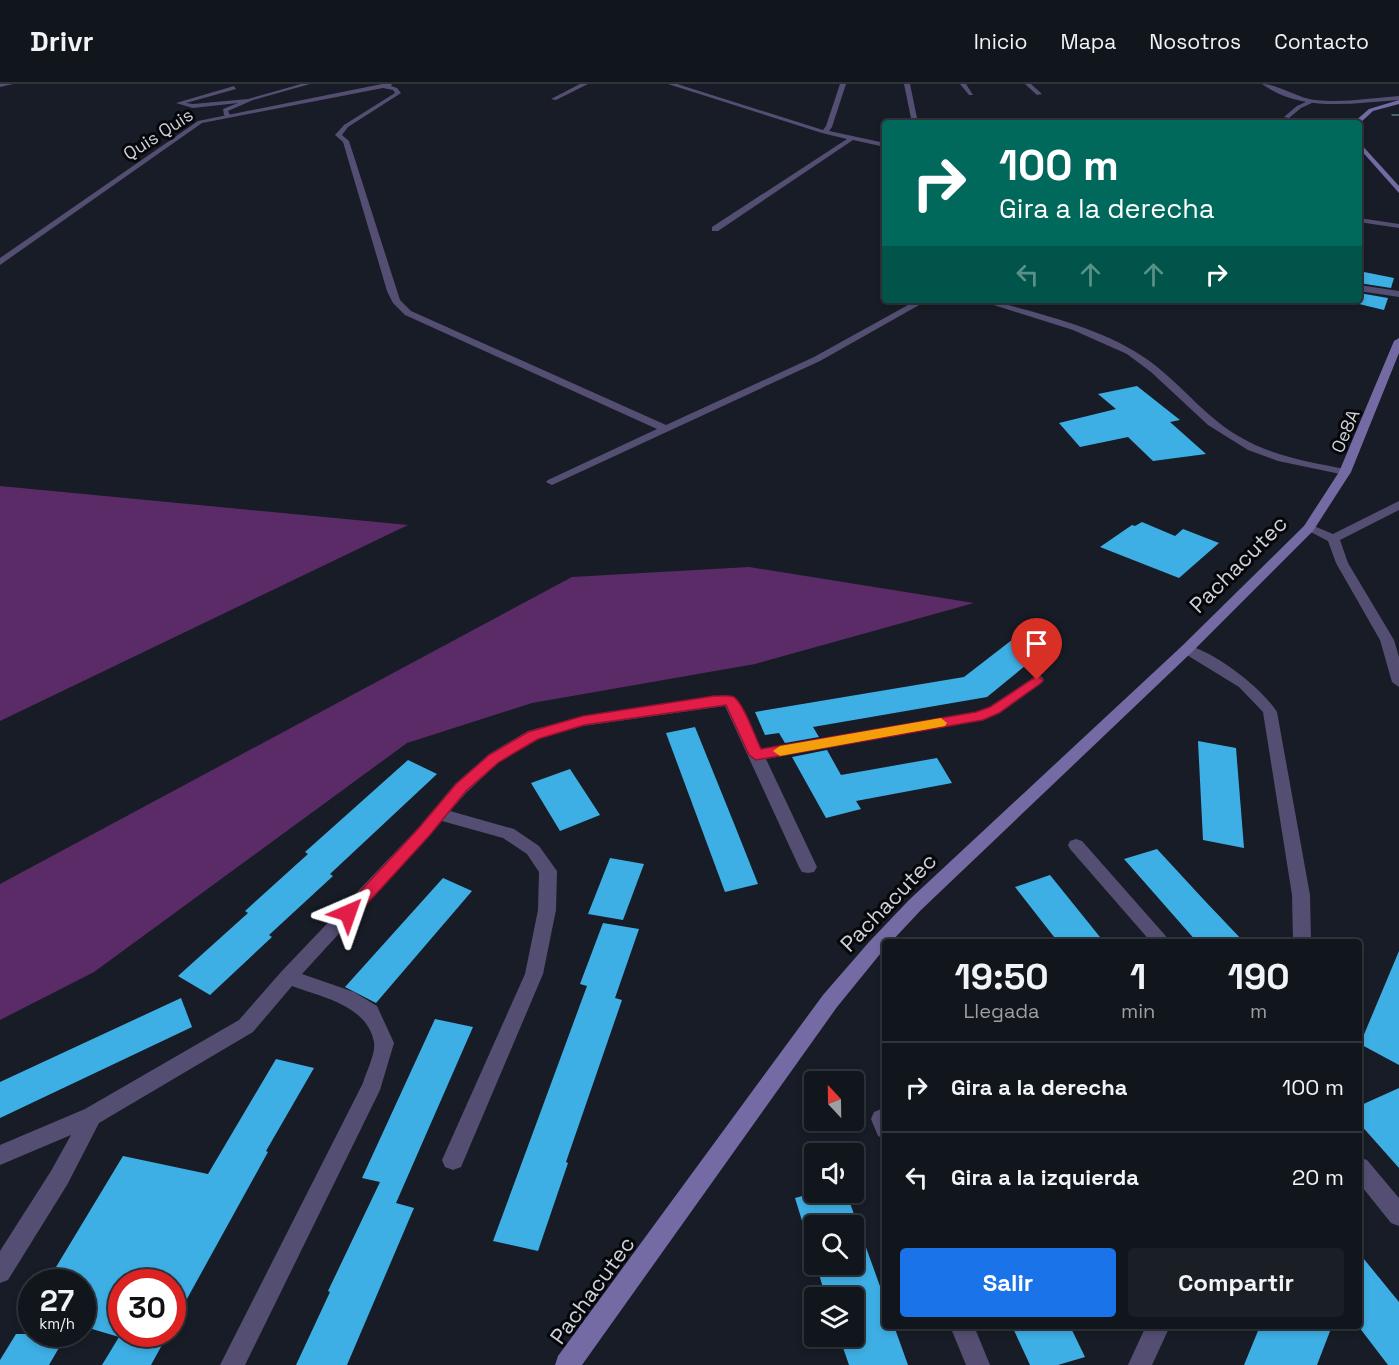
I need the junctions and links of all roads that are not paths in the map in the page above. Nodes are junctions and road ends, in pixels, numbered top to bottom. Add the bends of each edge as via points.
1 (10, 84) edge
2 (307, 84) edge
3 (394, 84) edge
4 (585, 84) edge
5 (671, 84) edge
6 (843, 84) edge
7 (907, 84) edge
8 (963, 84) edge
9 (1028, 84) edge
10 (1265, 84) edge
11 (0, 85) edge
12 (382, 86) junction
13 (234, 88) dead end
14 (971, 94) dead end
15 (1039, 94) dead end
16 (554, 99) dead end
17 (249, 100) junction
18 (1399, 100) edge
19 (1310, 102) junction
20 (227, 114) junction
21 (1287, 117) dead end
22 (914, 120) edge
23 (1358, 120) edge
24 (824, 132) junction
25 (851, 139) junction
26 (882, 144) edge
27 (1362, 147) edge
28 (1395, 183) edge
29 (1399, 191) edge
30 (1362, 220) edge
31 (1399, 226) edge
32 (715, 229) dead end
33 (0, 262) edge
34 (1362, 288) edge
35 (1399, 294) edge
36 (919, 303) edge
37 (992, 303) edge
38 (1399, 341) edge
39 (666, 429) junction
40 (1345, 472) junction
41 (552, 482) dead end
42 (1399, 505) edge
43 (1309, 528) junction
44 (1333, 539) junction
45 (1187, 649) junction
46 (1037, 680) dead end
47 (1399, 682) edge
48 (756, 755) junction
49 (438, 814) junction
50 (1076, 845) dead end
51 (808, 867) dead end
52 (883, 939) edge
53 (1159, 939) edge
54 (1302, 939) edge
55 (882, 940) edge
56 (288, 977) junction
57 (92, 1116) junction
58 (0, 1155) edge
59 (453, 1160) dead end
60 (1362, 1171) edge
61 (1399, 1215) edge
62 (0, 1272) edge
63 (963, 1329) edge
64 (1157, 1329) edge
65 (232, 1365) edge
66 (567, 1365) edge
67 (978, 1365) edge
68 (1140, 1365) edge

1 - 11 street
2 - 17 lane
3 - 12 street, Quis Quis
4 - 16 street
5 - 24 street
6 - 24 street
7 - 22 street
8 - 14 street
9 - 15 street
10 - 19 street via 1286,96
12 - 20 street, Quis Quis
12 - 39 street via 398,93 338,135 346,141 396,301 408,313
13 - 17 lane via 179,103 193,106
17 - 20 lane via 225,111
18 - 19 street
18 - 23 street via 1371,110
19 - 21 lane
20 - 33 street, Quis Quis via 192,127
24 - 25 street
25 - 26 street
25 - 32 street
27 - 28 street
28 - 29 street
30 - 31 street
34 - 35 street
36 - 39 street via 817,359
37 - 40 street via 1098,336 1130,352 1225,433 1258,450
38 - 40 street, Oe8A
39 - 41 street
40 - 43 street, Oe8A
42 - 44 street
43 - 44 street
43 - 45 street, Pachacutec
44 - 47 street via 1342,563 1386,640
45 - 52 street, Pachacutec
45 - 54 street via 1250,688 1270,712 1301,896
46 - 48 street via 995,710 978,717
48 - 49 street via 729,701 583,721 533,735 494,758
48 - 51 street
49 - 56 street
49 - 59 street via 508,833 533,850 548,871 547,910 534,974
50 - 53 street
55 - 66 street, Pachacutec via 830,1001
56 - 57 street via 246,1026
56 - 65 street via 347,998 370,1012 384,1043 373,1084
57 - 58 street
57 - 62 street via 59,1178
60 - 61 street
63 - 67 street
64 - 68 street

